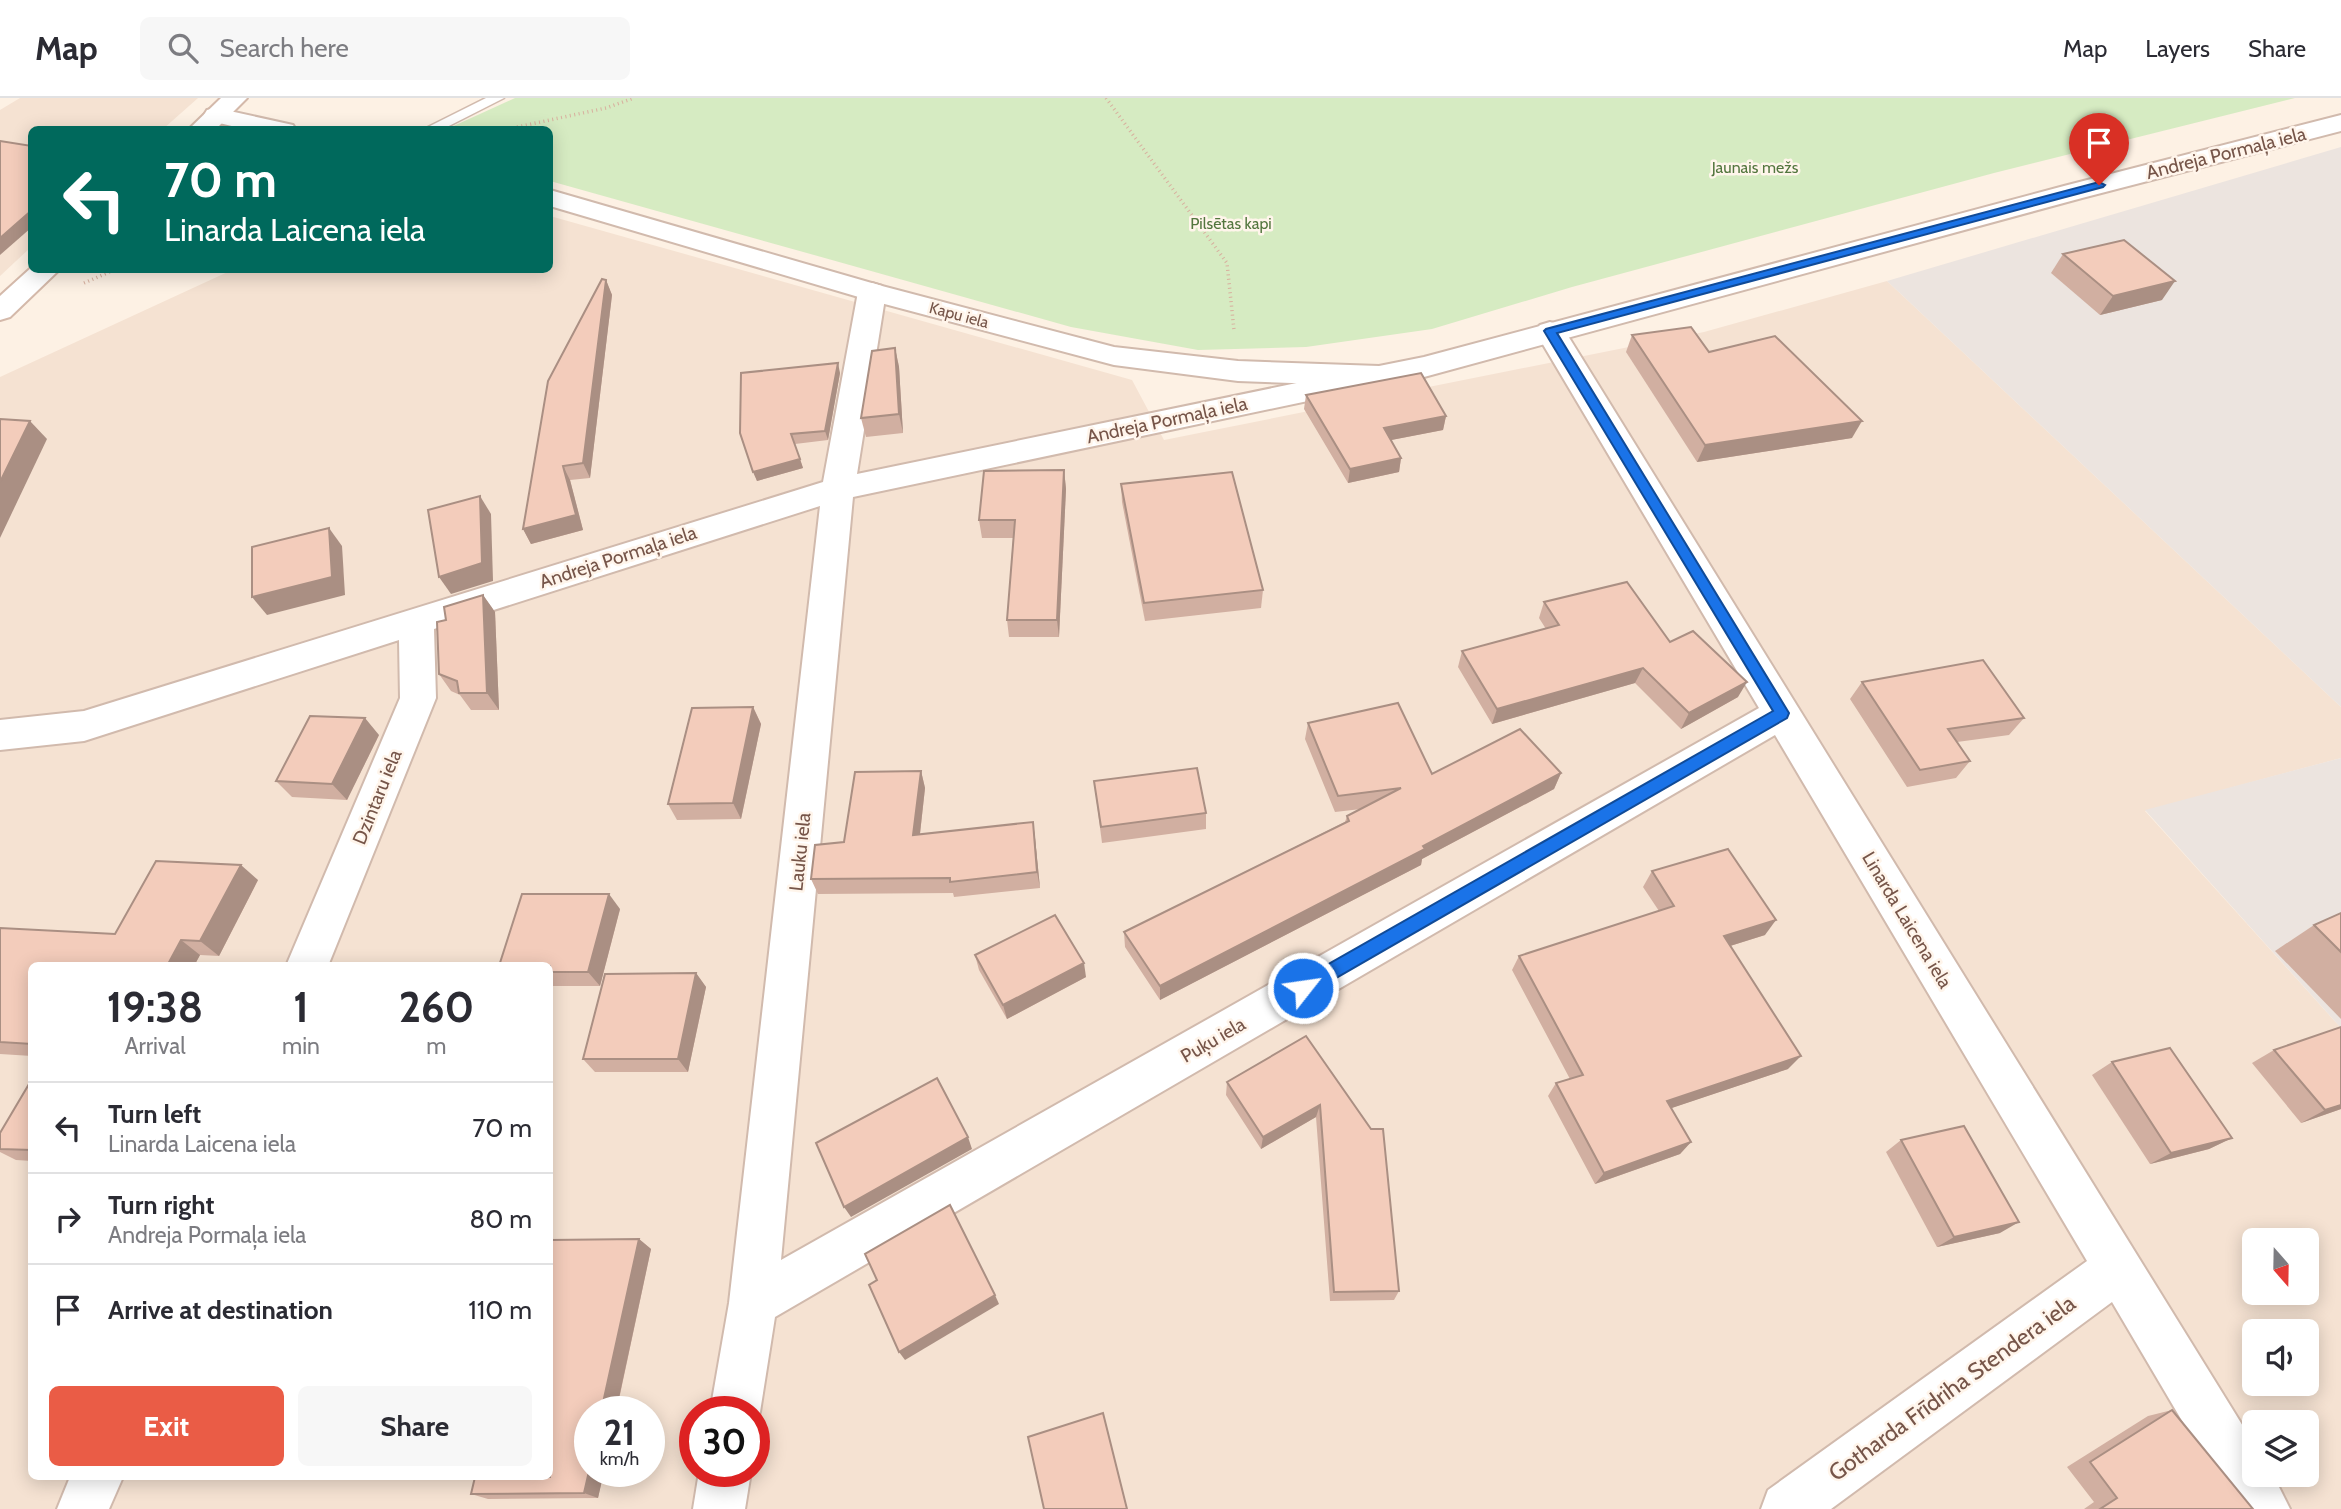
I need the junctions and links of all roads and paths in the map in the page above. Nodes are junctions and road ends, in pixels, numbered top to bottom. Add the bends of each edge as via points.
1 (235, 98) edge
2 (498, 98) edge
3 (634, 98) edge
4 (1106, 98) edge
5 (208, 122) edge
6 (2341, 123) edge
7 (246, 126) edge
8 (438, 126) edge
9 (520, 126) edge
10 (553, 199) edge
11 (42, 273) edge
12 (107, 273) edge
13 (81, 284) dead end
14 (872, 292) junction
15 (0, 311) edge
16 (1234, 330) dead end
17 (1550, 331) junction
18 (1379, 376) junction
19 (838, 489) junction
20 (416, 621) junction
21 (1782, 713) junction
22 (0, 735) edge
23 (309, 962) edge
24 (2118, 1268) junction
25 (753, 1303) junction
26 (738, 1396) edge
27 (96, 1480) edge
28 (723, 1487) edge
29 (83, 1509) edge
30 (719, 1509) edge
31 (1787, 1509) edge
32 (2264, 1509) edge

1 - 5 street
2 - 8 lane
3 - 9 path
4 - 16 path via 1227,263
5 - 7 street
6 - 17 street, Andreja Pormaļa iela
10 - 14 street, Kapu iela
11 - 15 street
12 - 13 path
14 - 18 street, Kapu iela via 1114,356 1238,371
14 - 19 street, Lauku iela
17 - 18 street, Andreja Pormaļa iela
17 - 21 street, Linarda Laicena iela
18 - 19 street, Andreja Pormaļa iela
19 - 20 street, Andreja Pormaļa iela
19 - 25 street, Lauku iela
20 - 22 street, Andreja Pormaļa iela via 84,726
20 - 23 street, Dzintaru iela via 418,698
21 - 24 street, Linarda Laicena iela
21 - 25 street, Puķu iela
24 - 31 street, Gotharda Frīdriha Stendera iela
24 - 32 street, Linarda Laicena iela
25 - 26 street, Lauku iela
27 - 29 street
28 - 30 street

